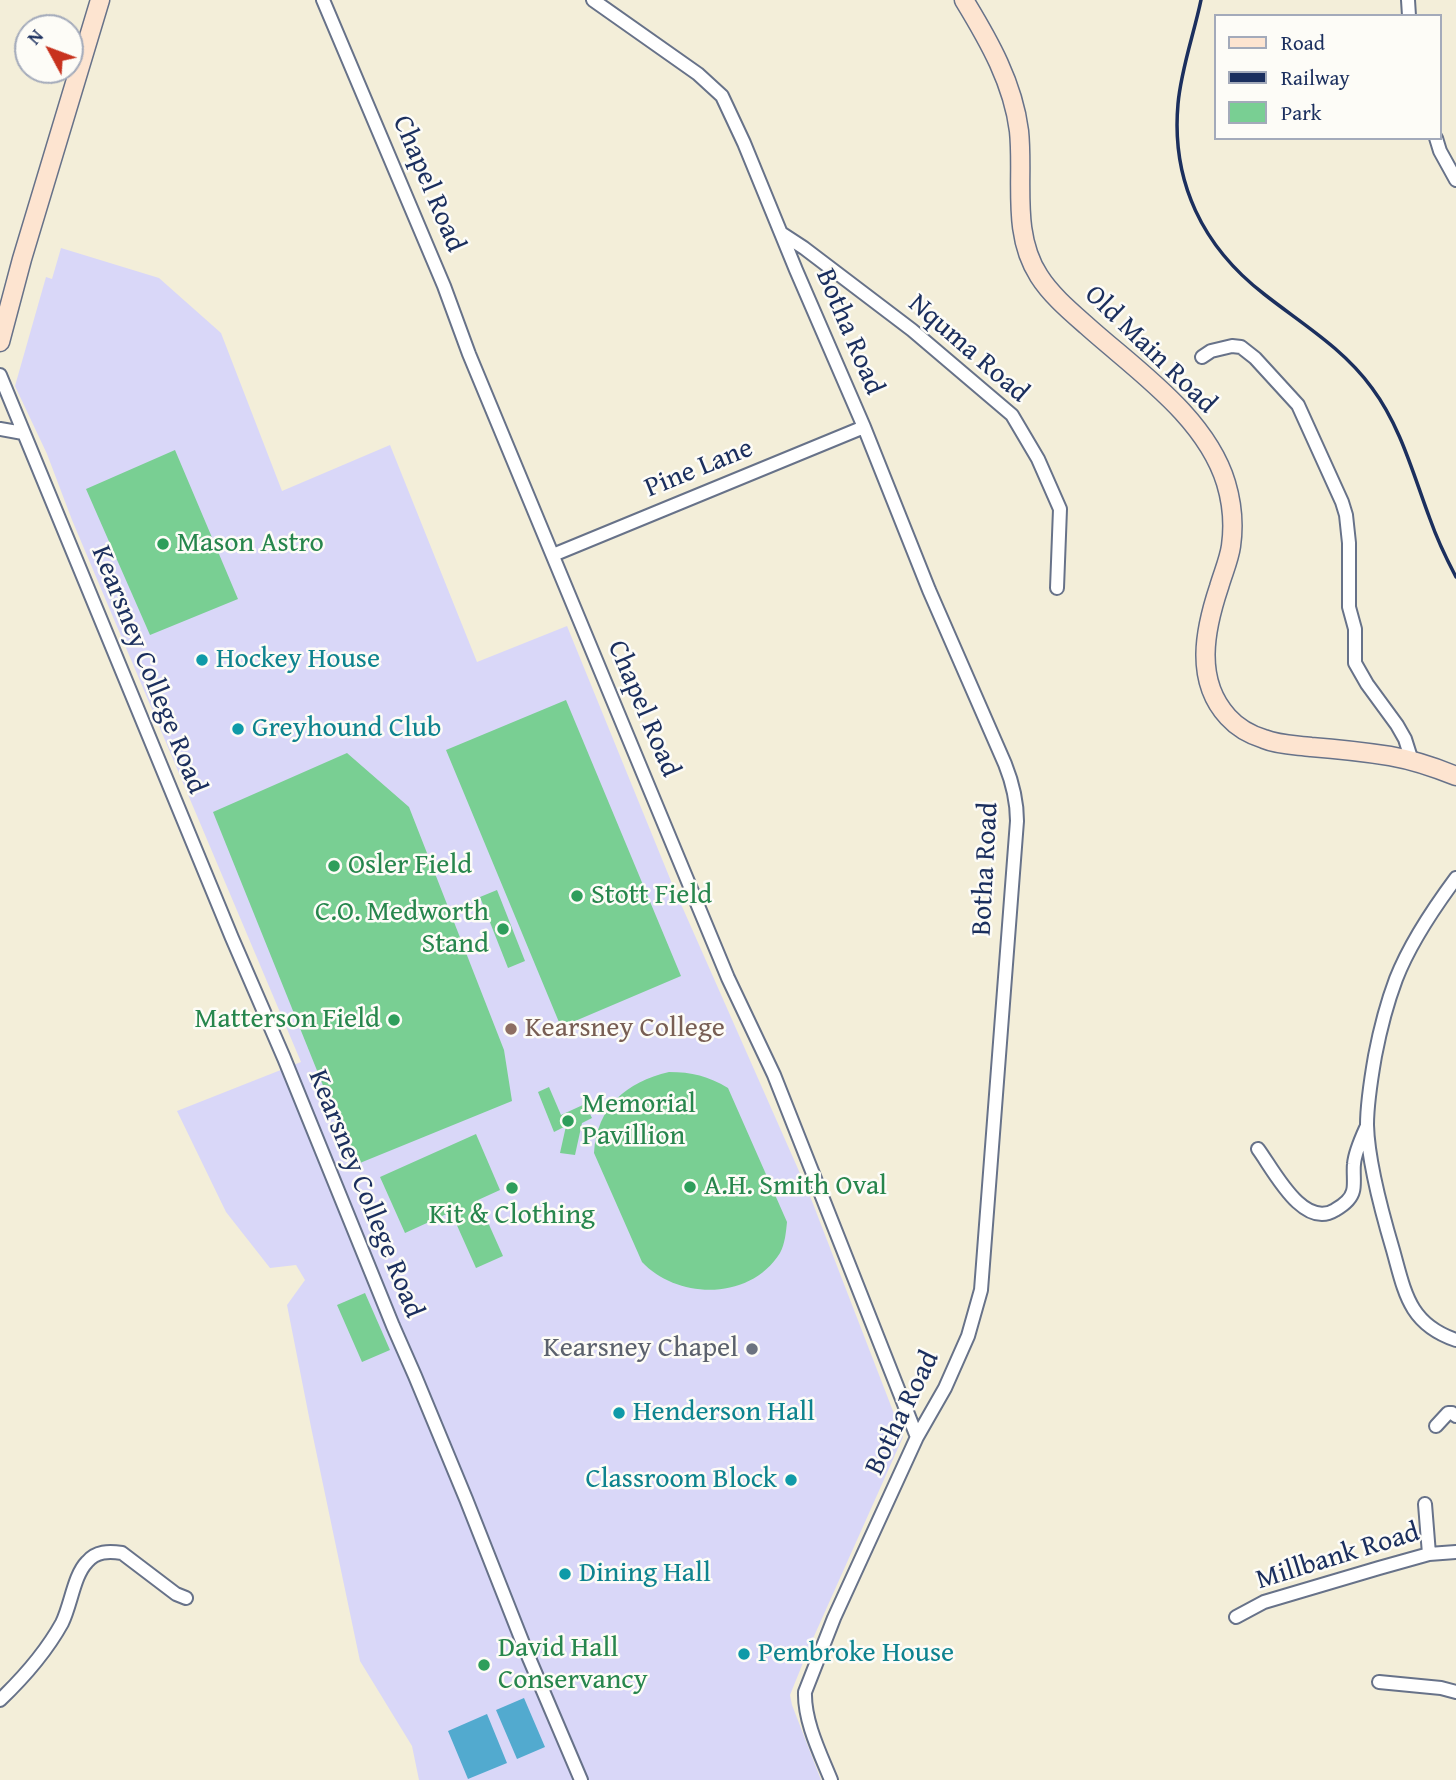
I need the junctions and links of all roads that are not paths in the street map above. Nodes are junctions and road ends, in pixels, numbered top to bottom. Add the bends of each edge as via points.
1 (100, 0) edge
2 (323, 0) edge
3 (964, 0) edge
4 (595, 1) edge
5 (1437, 140) edge
6 (1456, 180) edge
7 (780, 232) junction
8 (0, 342) edge
9 (1202, 356) dead end
10 (0, 375) edge
11 (864, 427) junction
12 (0, 429) edge
13 (23, 433) junction
14 (553, 555) junction
15 (1057, 588) dead end
16 (1412, 761) junction
17 (1456, 776) edge
18 (1456, 878) edge
19 (1367, 1124) junction
20 (1258, 1149) dead end
21 (1456, 1340) edge
22 (1456, 1416) edge
23 (1436, 1426) dead end
24 (916, 1437) junction
25 (1425, 1504) dead end
26 (1456, 1552) edge
27 (1429, 1554) junction
28 (186, 1598) dead end
29 (1236, 1617) dead end
30 (1378, 1682) dead end
31 (1456, 1692) edge
32 (0, 1700) edge
33 (581, 1780) edge
34 (831, 1780) edge

1 - 8 main road
2 - 14 street, Chapel Road
3 - 16 main road, Old Main Road via 1011,94 1019,131 1022,227 1038,276 1078,319 1188,418 1225,481 1233,527 1231,548 1205,647 1206,673 1216,700 1228,718 1265,740
4 - 7 street, Botha Road via 722,96
5 - 6 street
7 - 11 street, Botha Road
7 - 15 street, Nquma Road via 912,330 1012,415 1038,458 1059,509
9 - 16 street via 1224,347 1241,347 1298,405 1346,515 1356,663 1405,739
10 - 13 street, Kearsney College Road
11 - 14 street, Pine Lane
11 - 24 street, Botha Road via 1017,802 981,1290 968,1336
12 - 13 street
13 - 33 street, Kearsney College Road
14 - 24 street, Chapel Road via 728,978 774,1075
16 - 17 main road, Old Main Road
18 - 19 street via 1428,918 1395,981 1374,1063
19 - 20 street via 1354,1160 1353,1191 1328,1214 1318,1215 1300,1205
19 - 21 street via 1384,1220 1409,1303 1431,1329
22 - 23 street via 1448,1413
24 - 34 street, Botha Road via 805,1692 812,1730
25 - 27 street
26 - 27 street, Millbank Road
27 - 29 street, Millbank Road via 1264,1602
28 - 32 street via 122,1553 96,1555 83,1566 62,1622 38,1659
30 - 31 street

